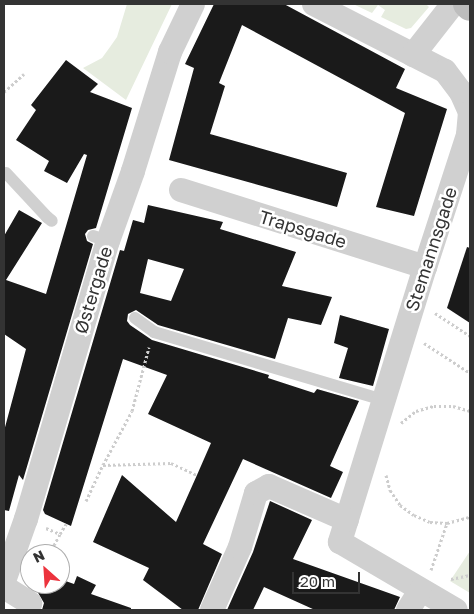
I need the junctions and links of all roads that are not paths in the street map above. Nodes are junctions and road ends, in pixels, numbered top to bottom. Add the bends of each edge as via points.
1 (193, 4) edge
2 (314, 4) edge
3 (453, 4) edge
4 (467, 4) edge
5 (470, 7) edge
6 (413, 55) junction
7 (470, 112) edge
8 (6, 173) dead end
9 (181, 190) dead end
10 (52, 220) dead end
11 (425, 267) junction
12 (135, 318) dead end
13 (384, 400) junction
14 (347, 520) junction
15 (6, 568) edge
16 (4, 587) edge
17 (30, 603) dead end
18 (430, 603) edge
19 (212, 610) edge

1 - 15 street, Østergade via 170,52 133,171 100,238 92,304 26,519
2 - 6 street, Stemannsgade
3 - 6 street
4 - 5 main road
6 - 7 street, Stemannsgade via 445,71 461,92
7 - 11 street, Stemannsgade via 468,136
8 - 10 lane
9 - 11 street, Trapsgade
11 - 13 street, Stemannsgade
12 - 13 lane via 154,332
13 - 14 street, Stemannsgade
14 - 18 street, Stemannsgade via 340,542
14 - 19 street via 269,486 256,493 240,548
16 - 17 street

